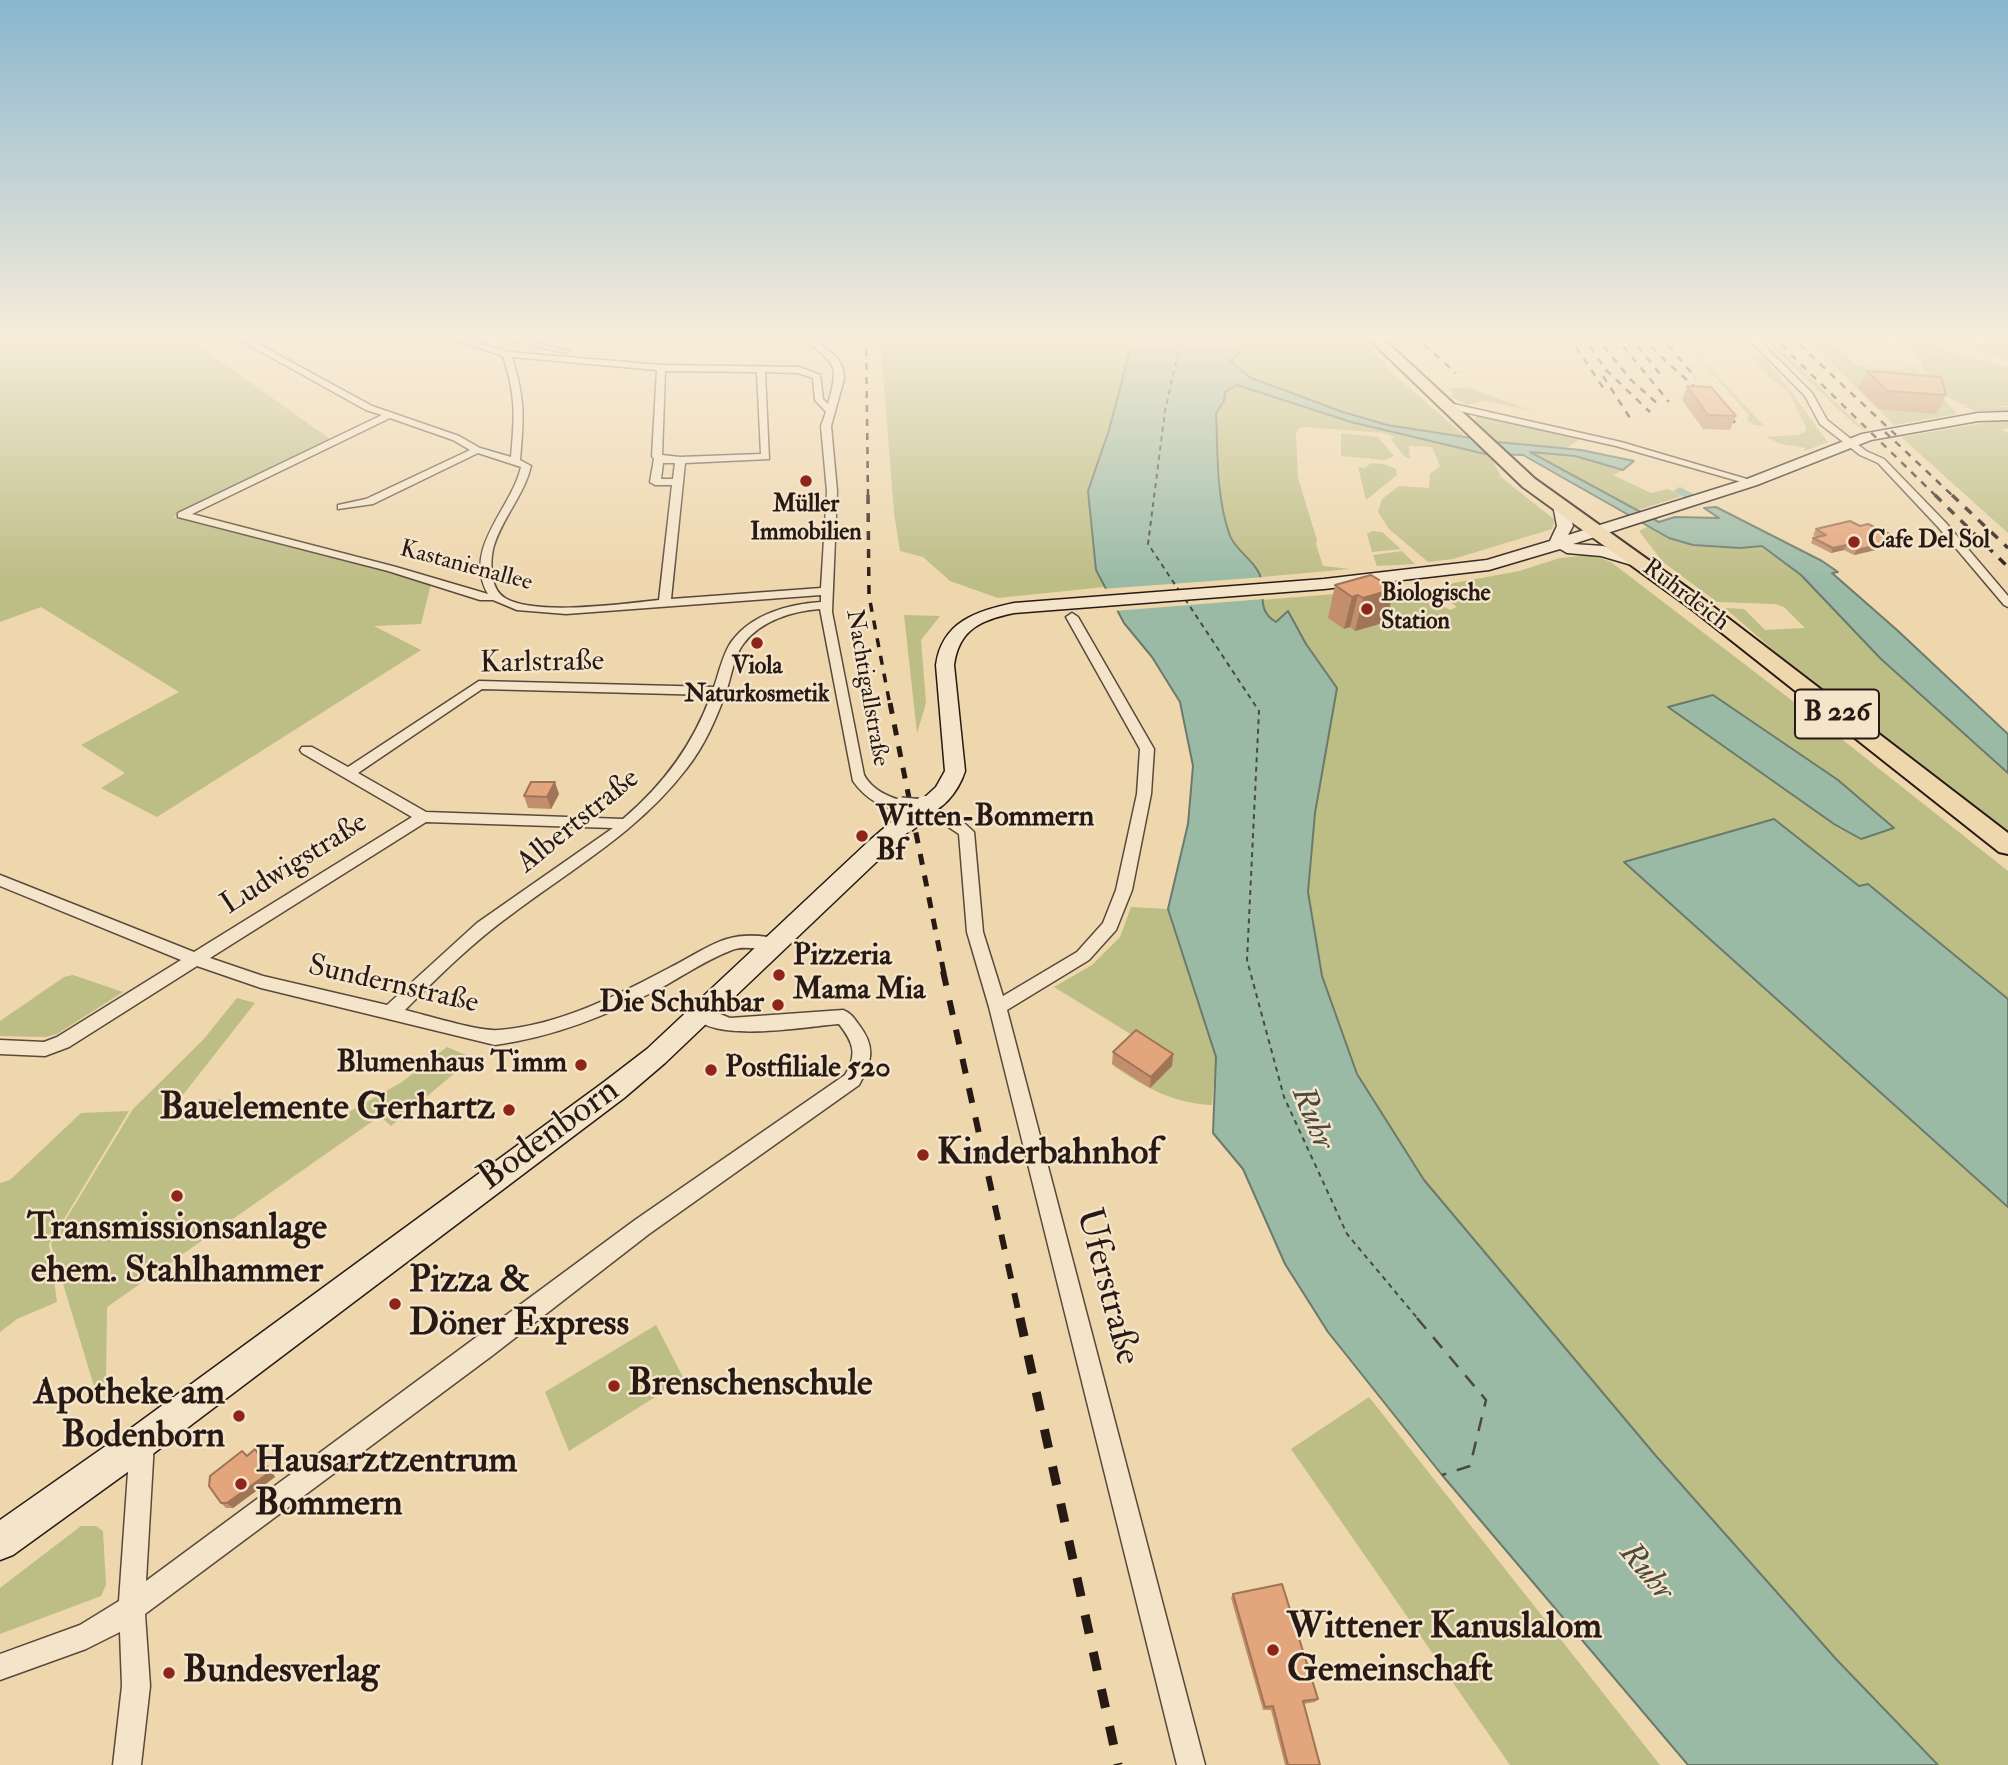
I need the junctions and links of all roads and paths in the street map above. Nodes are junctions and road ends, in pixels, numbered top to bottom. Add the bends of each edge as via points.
1 (385, 417) edge
2 (397, 417) edge
3 (519, 417) edge
4 (658, 417) edge
5 (764, 417) edge
6 (828, 417) edge
7 (1461, 417) edge
8 (1500, 417) edge
9 (1821, 417) edge
10 (1976, 417) edge
11 (1850, 444) junction
12 (477, 450) junction
13 (659, 459) junction
14 (1504, 459) joint
15 (680, 460) junction
16 (1814, 460) joint
17 (515, 461) junction
18 (679, 482) junction
19 (1752, 482) junction
20 (1560, 505) junction
21 (342, 507) dead end
22 (1656, 513) joint
23 (1631, 521) junction
24 (1599, 532) junction
25 (1552, 547) junction
26 (1642, 563) junction
27 (495, 596) junction
28 (828, 598) junction
29 (665, 603) junction
30 (2008, 603) edge
31 (1072, 618) dead end
32 (720, 691) junction
33 (307, 750) dead end
34 (349, 773) junction
35 (932, 807) junction
36 (903, 814) junction
37 (423, 817) junction
38 (628, 824) junction
39 (2008, 846) edge
40 (0, 880) edge
41 (774, 944) junction
42 (197, 960) junction
43 (998, 1007) junction
44 (701, 1013) junction
45 (390, 1014) junction
46 (0, 1047) edge
47 (142, 1441) junction
48 (0, 1542) edge
49 (132, 1607) junction
50 (0, 1667) edge
51 (127, 1765) edge
52 (1191, 1765) edge

1 - 27 street, Kastanienallee via 182,514 484,598
2 - 12 street
3 - 17 street
4 - 13 street
5 - 15 street via 766,457
6 - 28 street, Nachtigallstraße via 832,491
7 - 14 main road, Ruhrdeich / B 226
8 - 19 street via 1618,444
9 - 11 street
10 - 11 main road
11 - 16 main road
11 - 30 street via 1881,461
12 - 17 street
12 - 21 street via 369,502
13 - 15 street
13 - 18 street via 655,482
14 - 20 main road, Ruhrdeich / B 226
15 - 18 street
16 - 19 main road
17 - 27 street via 526,466 525,472 486,553 486,576
18 - 29 street
19 - 22 main road
20 - 24 main road, Ruhrdeich / B 226
20 - 25 main road via 1564,526
22 - 23 main road
23 - 24 main road
23 - 26 main road via 1627,529
24 - 25 main road
24 - 26 main road, Ruhrdeich / B 226
25 - 26 main road, B 226 via 1603,551
25 - 35 main road, Bodenborn via 1465,570 993,612 952,638 945,665 955,771
26 - 39 main road, Ruhrdeich / B 226
27 - 29 street, Kastanienallee via 502,602 538,609
28 - 29 street, Kastanienallee
28 - 32 street, Albertstraße via 779,612 752,628 737,643
28 - 36 street, Nachtigallstraße via 828,623 860,785
31 - 43 street via 1147,749 1144,794 1124,890 1110,926 1083,956
32 - 34 street, Karlstraße via 479,685
32 - 38 street, Albertstraße via 687,760
33 - 34 street
34 - 37 street
35 - 36 main road, Bodenborn, bridge
35 - 43 street, Uferstraße via 966,832 975,932
36 - 41 main road, Bodenborn
37 - 38 street
37 - 42 street, Ludwigstraße
38 - 45 street, Albertstraße via 484,927
40 - 42 street, Sundernstraße
41 - 44 main road, Bodenborn
41 - 45 street, Sundernstraße via 730,944 599,1009 511,1037 481,1035
42 - 45 street, Sundernstraße via 261,982
42 - 46 street, Ludwigstraße via 63,1042 44,1049
43 - 52 street, Uferstraße
44 - 47 main road, Bodenborn via 614,1090
44 - 49 street via 730,1025 842,1017 858,1035 864,1063 852,1080 642,1227
47 - 48 main road, Bodenborn
47 - 49 street
49 - 50 street via 86,1636
49 - 51 street via 136,1686

